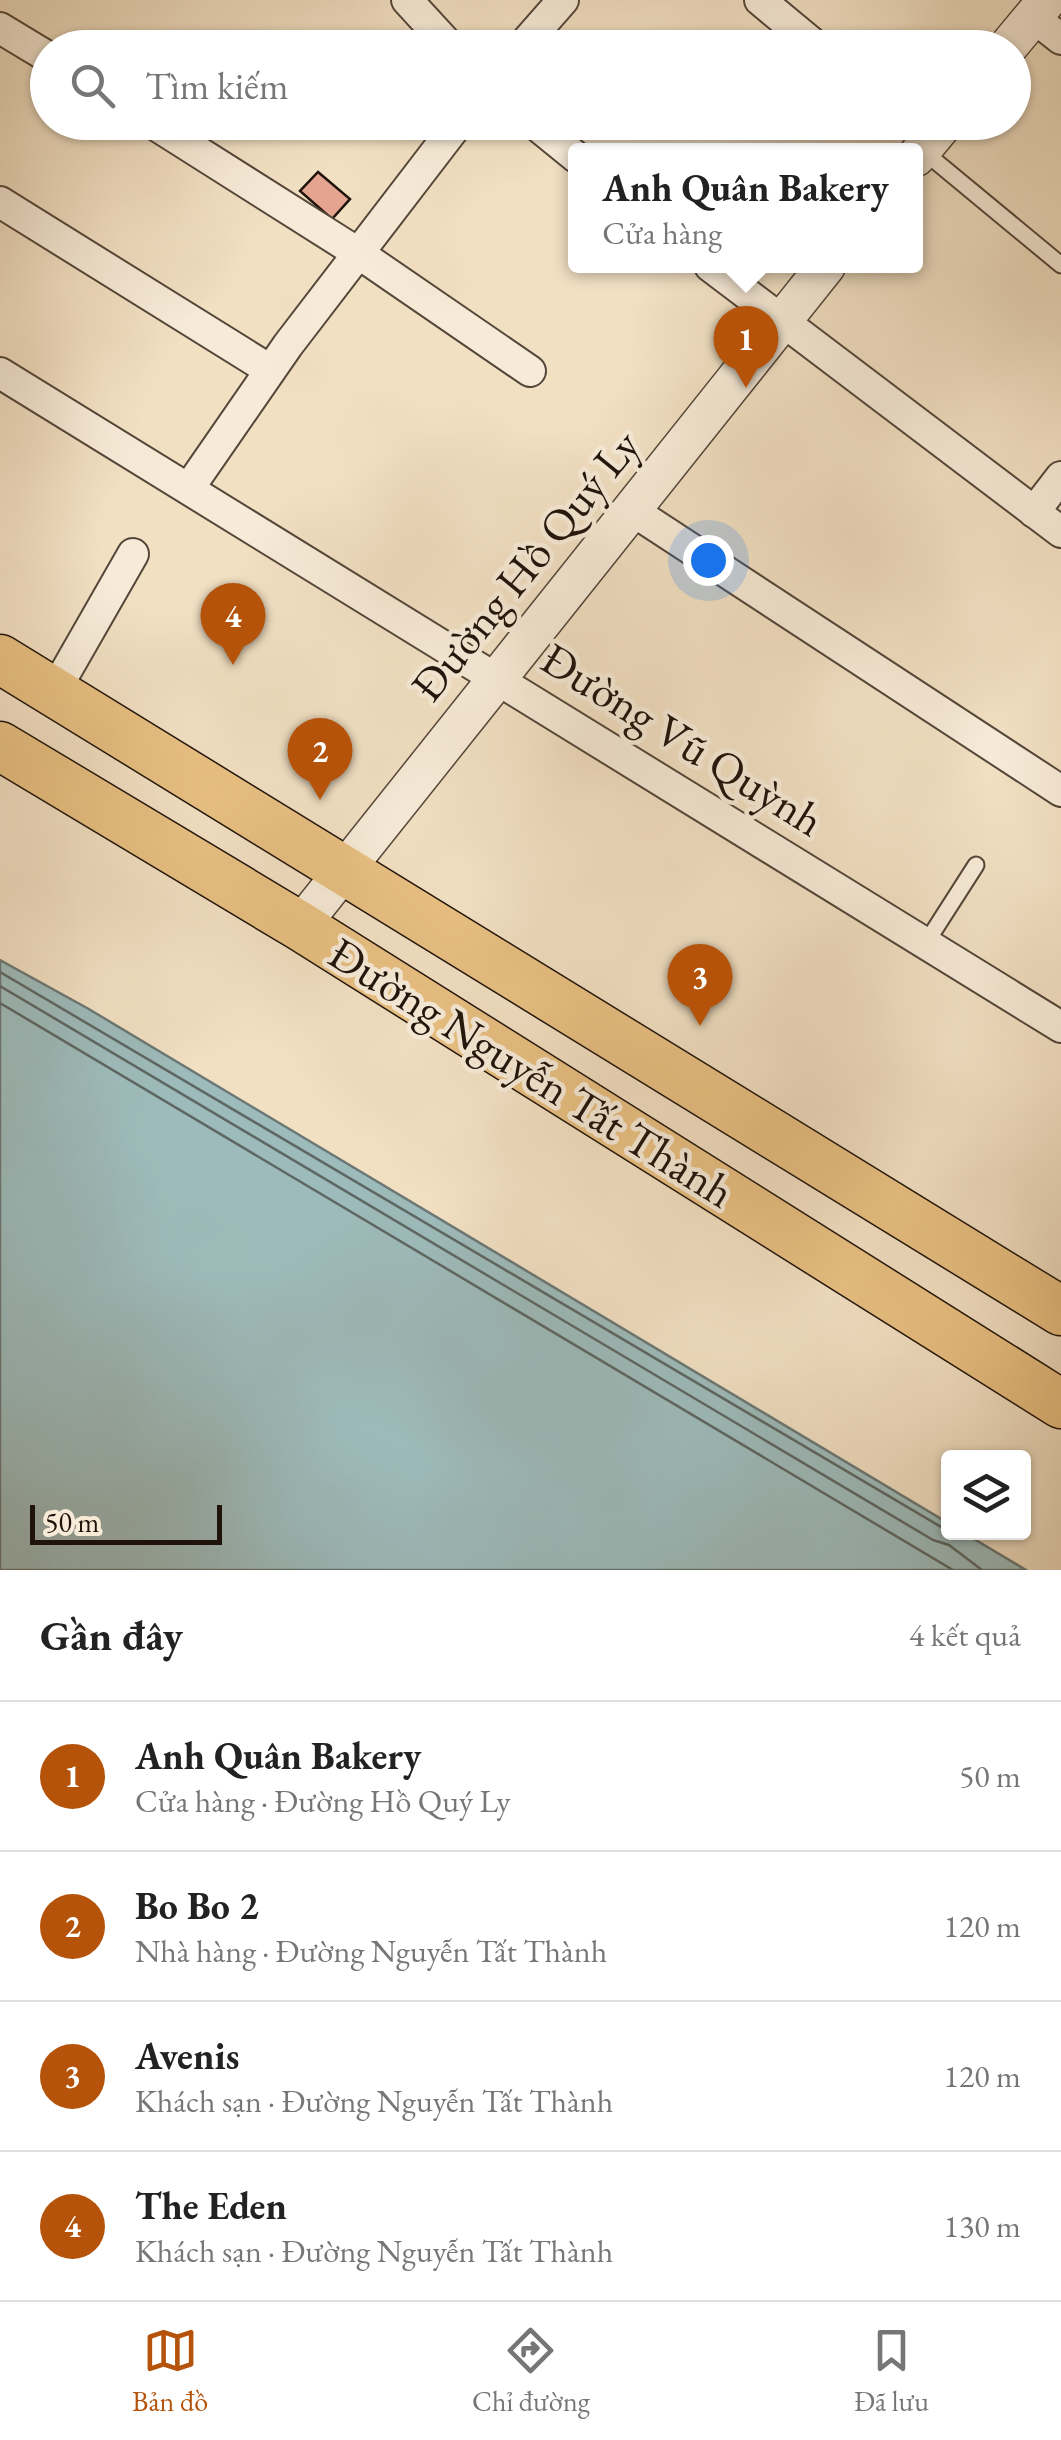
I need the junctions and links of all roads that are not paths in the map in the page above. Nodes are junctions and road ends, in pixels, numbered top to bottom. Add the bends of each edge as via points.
1 (407, 0) edge
2 (563, 0) edge
3 (760, 0) edge
4 (0, 28) edge
5 (434, 30) edge
6 (537, 30) edge
7 (796, 30) edge
8 (30, 47) edge
9 (179, 140) edge
10 (445, 140) edge
11 (927, 140) edge
12 (0, 202) edge
13 (358, 253) junction
14 (1061, 265) edge
15 (719, 273) edge
16 (820, 273) edge
17 (780, 322) junction
18 (270, 370) junction
19 (530, 370) dead end
20 (0, 373) edge
21 (1061, 476) edge
22 (190, 488) junction
23 (630, 509) junction
24 (1034, 512) junction
25 (1061, 532) edge
26 (133, 554) dead end
27 (0, 658) edge
28 (496, 677) junction
29 (54, 692) junction
30 (0, 746) edge
31 (1061, 792) edge
32 (976, 866) dead end
33 (344, 870) junction
34 (300, 926) junction
35 (926, 942) junction
36 (1061, 1026) edge
37 (1061, 1310) edge
38 (1061, 1404) edge

1 - 5 street
2 - 6 street
3 - 7 street
4 - 8 street
9 - 13 street
10 - 13 street
11 - 14 lane
12 - 18 street
13 - 18 street
13 - 19 street
15 - 17 street
16 - 17 street, Đường Hồ Quý Ly
17 - 23 street, Đường Hồ Quý Ly
17 - 24 street
18 - 22 street
20 - 22 street, Đường Vũ Quỳnh
21 - 24 street
22 - 28 street, Đường Vũ Quỳnh
23 - 28 street, Đường Hồ Quý Ly
23 - 31 street
24 - 25 street
26 - 29 street
27 - 29 main road, Đường Nguyễn Tất Thành
28 - 33 street, Đường Hồ Quý Ly
28 - 35 street, Đường Vũ Quỳnh
29 - 33 main road, Đường Nguyễn Tất Thành
30 - 34 main road, Đường Nguyễn Tất Thành
32 - 35 lane
33 - 34 street, Đường Hồ Quý Ly
33 - 37 main road, Đường Nguyễn Tất Thành
34 - 38 main road, Đường Nguyễn Tất Thành
35 - 36 street, Đường Vũ Quỳnh

